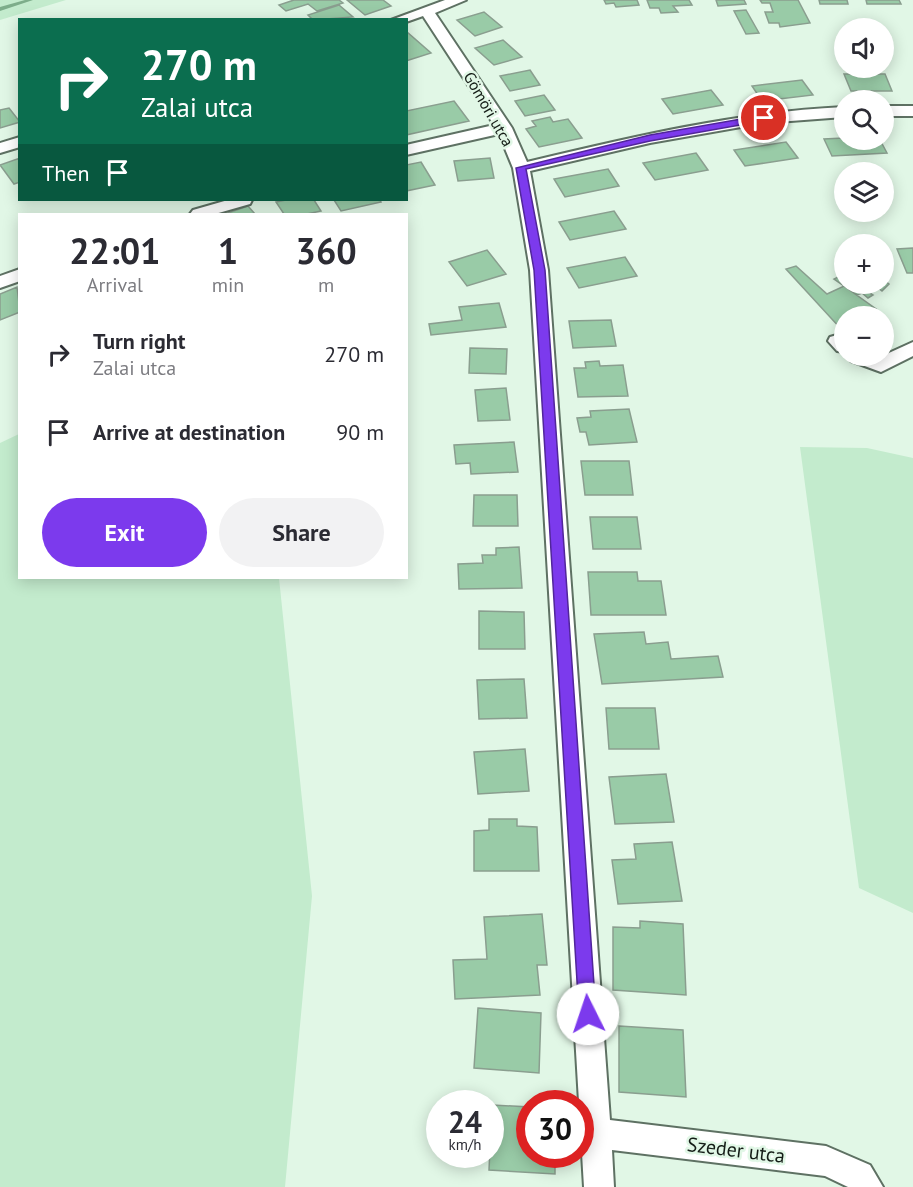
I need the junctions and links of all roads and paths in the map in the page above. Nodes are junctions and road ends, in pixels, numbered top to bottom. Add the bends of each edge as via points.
1 (459, 0) edge
2 (426, 10) junction
3 (404, 18) edge
4 (894, 111) edge
5 (913, 111) edge
6 (834, 113) edge
7 (504, 128) junction
8 (18, 143) edge
9 (0, 148) edge
10 (408, 150) edge
11 (521, 168) junction
12 (241, 201) edge
13 (202, 213) edge
14 (18, 276) edge
15 (0, 282) edge
16 (913, 348) edge
17 (894, 358) edge
18 (596, 1133) junction
19 (599, 1187) edge
20 (868, 1187) edge

1 - 2 street
2 - 3 street
2 - 7 street, Gömöri utca
4 - 5 street
6 - 11 street via 764,118 650,138
7 - 10 street
7 - 11 street, Gömöri utca
8 - 9 street
11 - 18 street, Gömöri utca via 539,270
12 - 13 street
14 - 15 street
16 - 17 street
18 - 19 street, Gömöri utca
18 - 20 street, Szeder utca via 826,1161 859,1176

